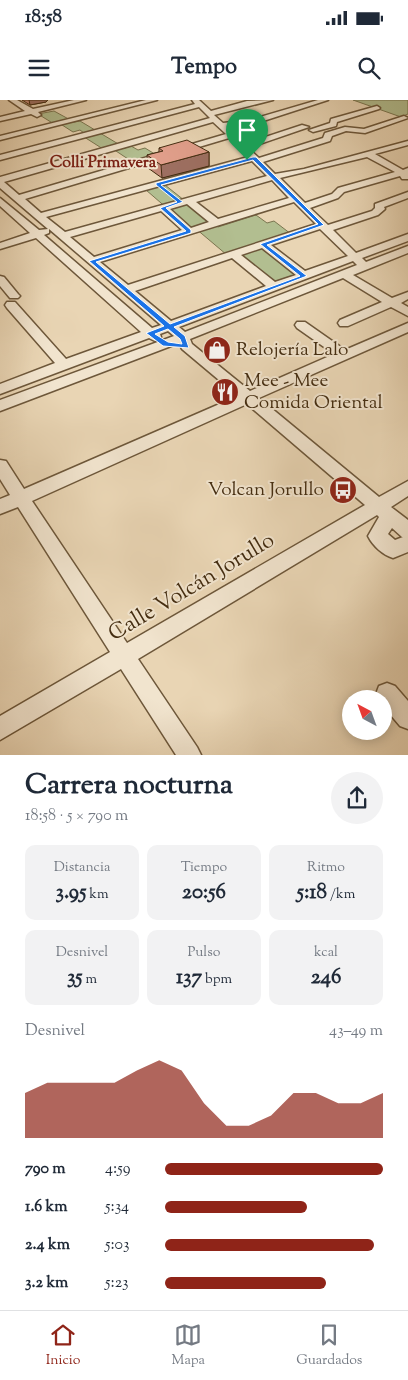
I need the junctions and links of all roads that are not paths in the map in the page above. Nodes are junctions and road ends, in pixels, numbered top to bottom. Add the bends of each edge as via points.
1 (12, 100) edge
2 (65, 100) edge
3 (83, 100) edge
4 (154, 100) edge
5 (325, 100) edge
6 (268, 101) edge
7 (4, 102) dead end
8 (198, 102) edge
9 (48, 106) junction
10 (377, 108) dead end
11 (29, 110) junction
12 (0, 111) edge
13 (288, 111) junction
14 (59, 112) dead end
15 (0, 115) edge
16 (277, 115) junction
17 (66, 116) dead end
18 (404, 118) dead end
19 (0, 119) edge
20 (74, 120) junction
21 (215, 120) junction
22 (395, 122) dead end
23 (333, 124) junction
24 (52, 125) junction
25 (309, 128) junction
26 (408, 128) edge
27 (345, 129) junction
28 (101, 131) junction
29 (365, 131) junction
30 (109, 135) dead end
31 (231, 135) junction
32 (328, 135) junction
33 (374, 135) dead end
34 (0, 138) edge
35 (383, 138) dead end
36 (404, 144) edge
37 (243, 147) junction
38 (368, 154) junction
39 (130, 157) dead end
40 (0, 158) edge
41 (256, 160) junction
42 (139, 162) junction
43 (406, 174) edge
44 (273, 176) junction
45 (0, 181) edge
46 (82, 192) junction
47 (173, 195) junction
48 (408, 195) edge
49 (18, 198) junction
50 (295, 199) junction
51 (0, 201) edge
52 (303, 207) junction
53 (163, 208) junction
54 (38, 216) junction
55 (216, 223) junction
56 (324, 227) junction
57 (53, 228) junction
58 (189, 231) junction
59 (37, 234) junction
60 (62, 236) junction
61 (408, 237) edge
62 (263, 244) junction
63 (0, 246) edge
64 (408, 249) edge
65 (233, 254) junction
66 (355, 257) junction
67 (92, 261) junction
68 (364, 266) junction
69 (344, 274) junction
70 (304, 276) junction
71 (0, 279) edge
72 (274, 287) junction
73 (125, 290) junction
74 (408, 295) edge
75 (392, 302) junction
76 (408, 312) edge
77 (344, 323) dead end
78 (301, 325) dead end
79 (169, 327) junction
80 (408, 327) edge
81 (150, 333) junction
82 (185, 342) junction
83 (166, 344) junction
84 (344, 355) junction
85 (64, 365) junction
86 (0, 389) edge
87 (250, 397) junction
88 (0, 406) edge
89 (0, 466) edge
90 (408, 488) edge
91 (21, 498) junction
92 (0, 507) edge
93 (384, 510) junction
94 (408, 531) edge
95 (408, 544) edge
96 (124, 656) junction
97 (392, 700) edge
98 (408, 718) edge
99 (0, 729) edge
100 (189, 755) edge

1 - 11 street
2 - 9 street
3 - 9 street
4 - 20 street
5 - 13 street
6 - 13 street
6 - 21 street via 247,103
7 - 12 street via 12,108
8 - 21 street
8 - 28 street
9 - 11 street
9 - 14 street
10 - 23 street
11 - 15 street
11 - 19 street
11 - 24 street
13 - 16 street
16 - 21 street via 251,122
16 - 25 street
17 - 20 street
18 - 29 street
20 - 24 street
21 - 31 street
21 - 45 street via 124,148 116,144 100,148
22 - 26 street
23 - 25 street
23 - 27 street
24 - 34 street
25 - 32 street
25 - 37 street
27 - 29 street
27 - 32 street
28 - 30 street
28 - 40 street via 85,138
29 - 33 street
31 - 37 street
31 - 42 street
32 - 41 street via 327,139
35 - 36 street
36 - 38 street
37 - 41 street
38 - 43 street
38 - 44 street
39 - 42 street
41 - 44 street
41 - 47 street
42 - 46 street
43 - 52 street via 340,190 336,196
44 - 47 street
44 - 50 street
45 - 49 street
46 - 47 street via 124,183
46 - 49 street
46 - 54 street
47 - 53 street
47 - 55 street
48 - 56 street via 382,203 375,213
49 - 54 street
50 - 52 street
50 - 55 street
51 - 59 street
52 - 56 street
53 - 58 street
53 - 60 street
54 - 57 street
55 - 58 street
56 - 62 street
56 - 66 street
57 - 59 street
57 - 60 street
58 - 67 street
59 - 63 street
59 - 81 street
60 - 67 street
61 - 66 street
62 - 65 street
62 - 70 street
64 - 68 street
65 - 72 street
65 - 73 street
66 - 68 street
66 - 70 street
67 - 73 street
68 - 69 street
69 - 75 street
69 - 82 street
70 - 72 street
71 - 85 street via 13,301
72 - 79 street
73 - 79 street
74 - 75 street
75 - 76 street
75 - 77 street
78 - 84 street
79 - 81 street
79 - 82 street
80 - 84 street
81 - 83 street
81 - 85 street
82 - 83 street
82 - 87 street
83 - 88 street
84 - 87 street
85 - 86 street
87 - 91 street
87 - 93 street
89 - 91 street
90 - 93 street, Calle Volcán Jorullo
91 - 92 street
91 - 96 street
93 - 94 street
93 - 95 street via 377,536 393,550
93 - 96 street, Calle Volcán Jorullo
96 - 99 street, Calle Volcán Jorullo
96 - 100 street
97 - 98 street

